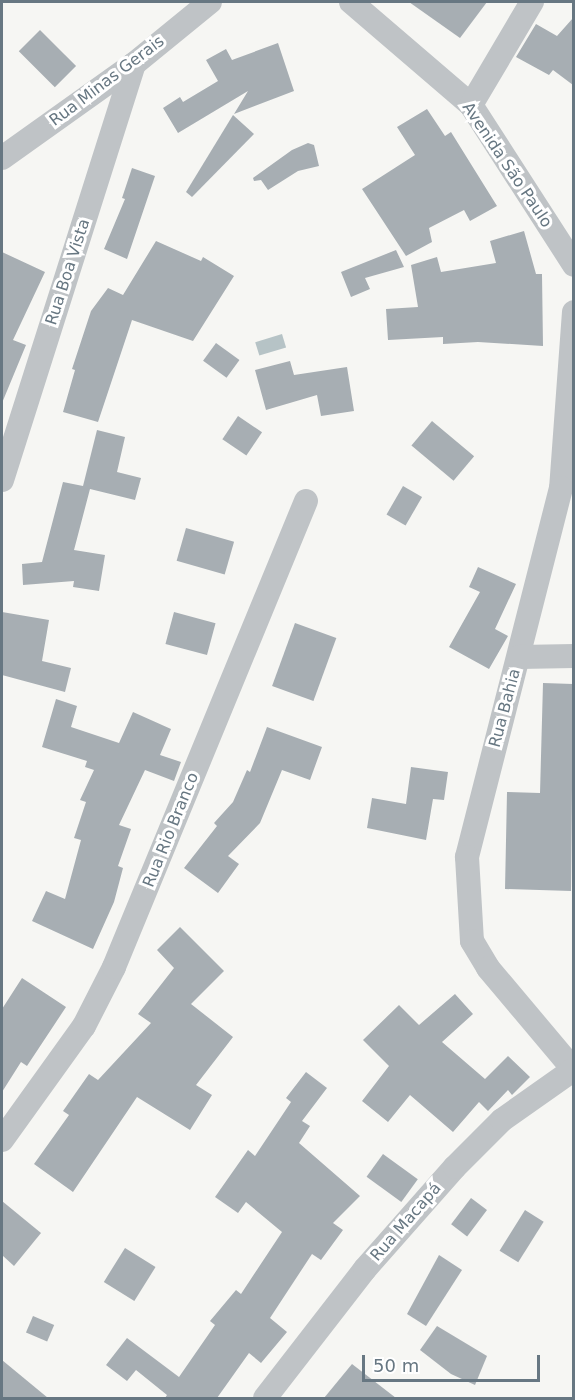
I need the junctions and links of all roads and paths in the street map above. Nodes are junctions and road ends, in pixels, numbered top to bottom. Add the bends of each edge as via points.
1 (210, 2) edge
2 (351, 2) edge
3 (532, 2) edge
4 (134, 64) junction
5 (471, 105) junction
6 (2, 158) edge
7 (573, 266) edge
8 (573, 312) edge
9 (2, 480) edge
10 (306, 501) dead end
11 (573, 656) edge
12 (519, 657) junction
13 (573, 1070) edge
14 (2, 1140) edge
15 (265, 1398) edge

1 - 4 street, Rua Minas Gerais
2 - 5 street, Avenida São Paulo
3 - 5 street
4 - 6 street, Rua Minas Gerais
4 - 9 street, Rua Boa Vista
5 - 7 street, Avenida São Paulo
8 - 12 street, Rua Bahia via 561,488
10 - 14 street, Rua Rio Branco via 114,967 84,1026
11 - 12 street
12 - 13 street, Rua Bahia via 466,857 472,941 488,968
13 - 15 street, Rua Macapá via 502,1120 455,1167 365,1269

